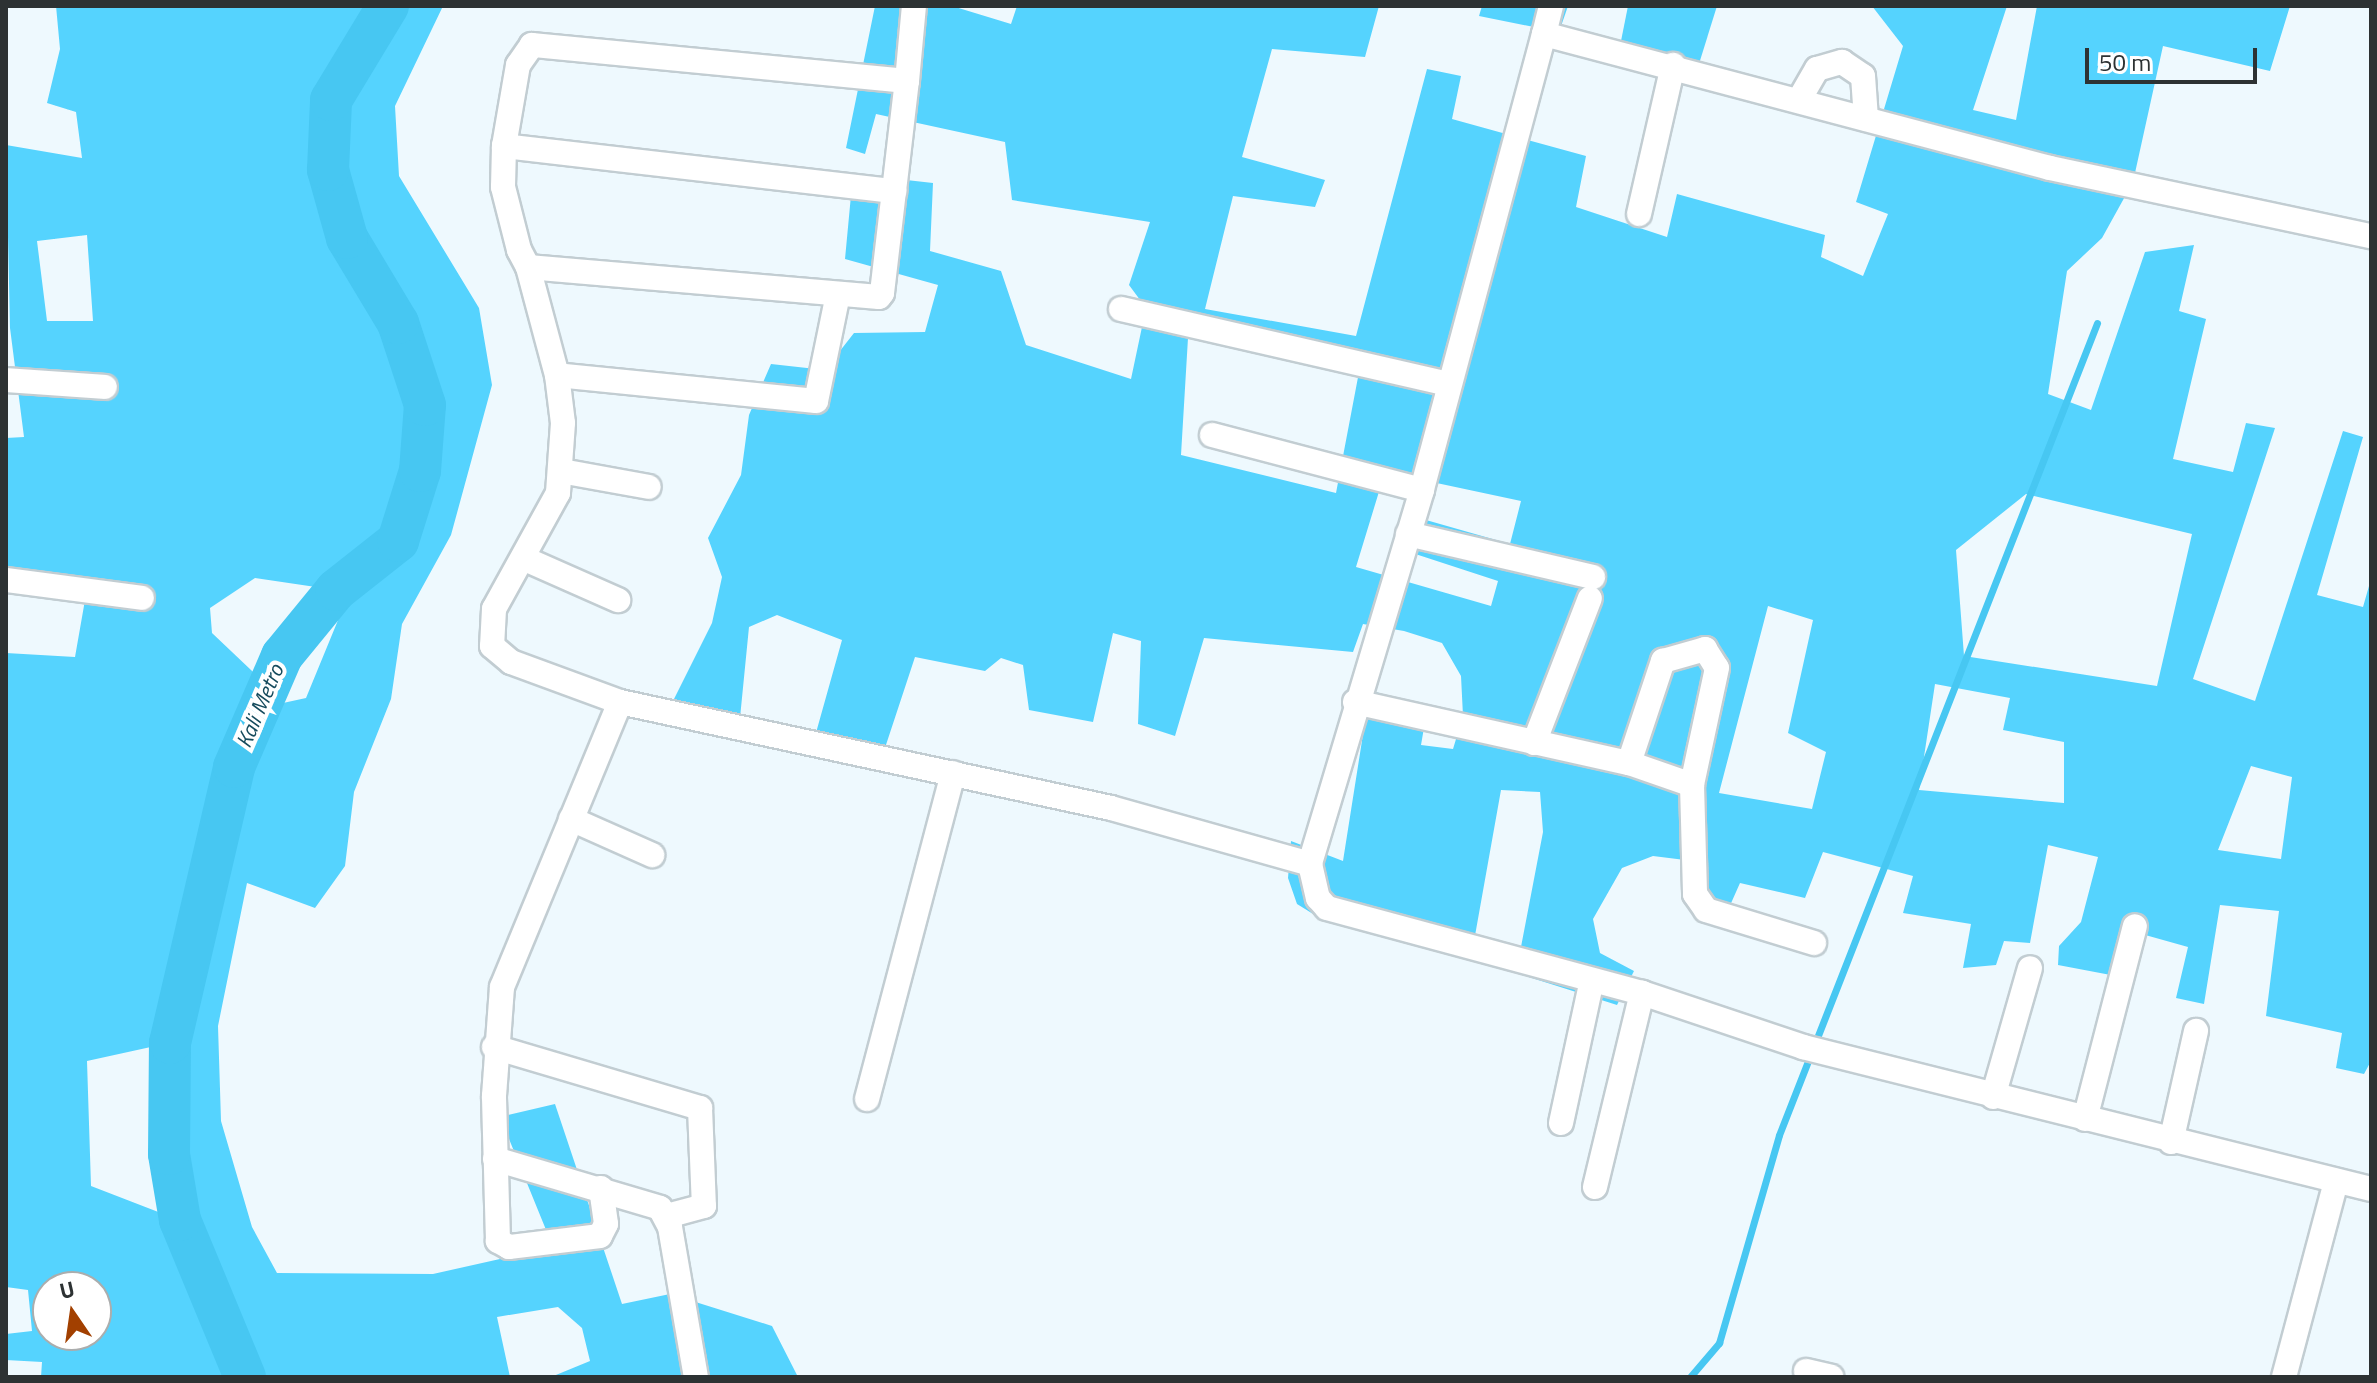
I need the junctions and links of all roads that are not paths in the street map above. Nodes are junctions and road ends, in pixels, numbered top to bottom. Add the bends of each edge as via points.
1 (914, 6) edge
2 (1551, 6) edge
3 (1544, 34) junction
4 (1673, 65) junction
5 (907, 81) junction
6 (1799, 100) junction
7 (1866, 119) junction
8 (504, 146) junction
9 (894, 191) junction
10 (1639, 214) dead end
11 (2371, 236) edge
12 (528, 267) junction
13 (837, 299) junction
14 (1121, 309) dead end
15 (557, 375) junction
16 (6, 380) edge
17 (1448, 384) junction
18 (105, 387) dead end
19 (1212, 435) dead end
20 (561, 471) junction
21 (649, 487) dead end
22 (1422, 490) junction
23 (1408, 534) junction
24 (525, 559) junction
25 (6, 580) edge
26 (142, 598) dead end
27 (618, 600) dead end
28 (620, 702) junction
29 (1355, 702) junction
30 (1534, 743) junction
31 (1629, 763) junction
32 (953, 773) junction
33 (1692, 785) junction
34 (571, 819) junction
35 (652, 855) dead end
36 (1310, 864) junction
37 (2135, 926) dead end
38 (1814, 943) dead end
39 (2030, 968) dead end
40 (1592, 980) junction
41 (1642, 993) junction
42 (2196, 1031) dead end
43 (494, 1047) junction
44 (1993, 1097) junction
45 (867, 1099) dead end
46 (2085, 1119) junction
47 (1561, 1123) dead end
48 (2171, 1142) junction
49 (495, 1159) junction
50 (2336, 1181) junction
51 (1595, 1187) dead end
52 (601, 1188) junction
53 (2371, 1189) edge
54 (667, 1216) junction
55 (1806, 1371) dead end
56 (696, 1377) edge
57 (1831, 1377) edge
58 (2284, 1377) edge

1 - 5 street
2 - 3 street
3 - 4 street
3 - 17 street
4 - 6 street
4 - 10 street
5 - 8 street via 546,41 523,52
5 - 9 street
6 - 7 street
6 - 7 street via 1817,69 1842,62 1863,76
7 - 11 street via 2165,195
8 - 9 street
8 - 12 street via 503,187
9 - 13 street via 882,293 874,299
12 - 13 street
12 - 15 street
13 - 15 street via 816,401
14 - 17 street
15 - 20 street
16 - 18 street
17 - 22 street
19 - 22 street
20 - 21 street
20 - 24 street via 547,520
22 - 23 street
23 - 29 street
23 - 30 street via 1591,588
24 - 27 street
24 - 28 street via 494,609 492,646 511,662
25 - 26 street
28 - 32 street
28 - 34 street
29 - 30 street
29 - 36 street
30 - 31 street
31 - 33 street
31 - 33 street via 1663,661 1705,649 1717,668
32 - 36 street
32 - 45 street
33 - 38 street via 1695,894 1706,910
34 - 35 street
34 - 43 street via 502,987
36 - 40 street via 1311,882 1327,908
37 - 46 street
39 - 44 street
40 - 41 street
40 - 47 street
41 - 44 street via 1803,1047
41 - 51 street
42 - 48 street
43 - 49 street
43 - 54 street via 700,1108 704,1206
44 - 46 street
46 - 48 street
48 - 50 street
49 - 52 street
49 - 52 street via 501,1245 600,1236 606,1224
50 - 53 street
50 - 58 street
52 - 54 street via 649,1202
54 - 56 street
55 - 57 street

